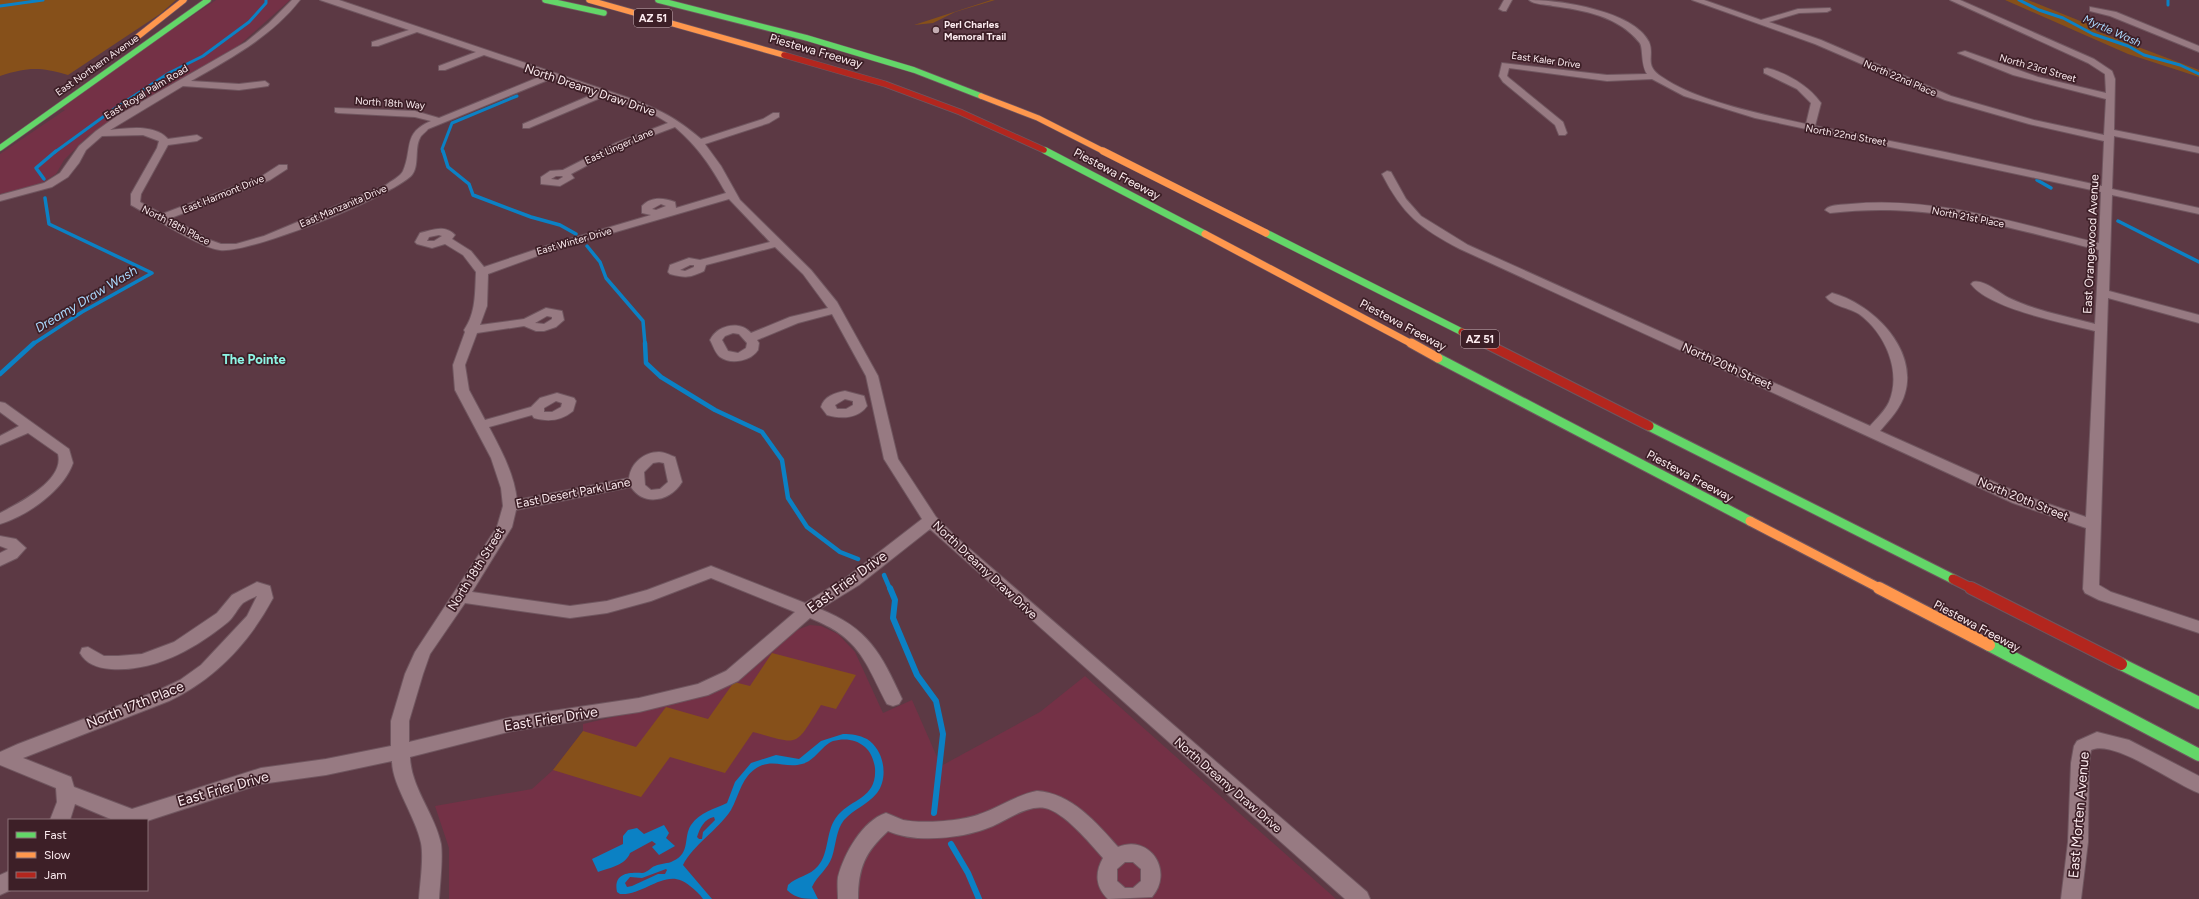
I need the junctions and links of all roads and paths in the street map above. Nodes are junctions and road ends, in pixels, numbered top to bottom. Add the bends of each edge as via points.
1 (184, 0) edge
2 (193, 0) edge
3 (208, 0) edge
4 (296, 0) edge
5 (324, 0) edge
6 (545, 0) edge
7 (589, 0) edge
8 (658, 0) edge
9 (676, 0) edge
10 (1508, 0) edge
11 (1533, 0) edge
12 (1696, 0) edge
13 (1954, 0) edge
14 (1503, 9) dead end
15 (2092, 9) dead end
16 (1827, 10) dead end
17 (742, 21) junction
18 (1761, 22) junction
19 (416, 30) junction
20 (717, 36) junction
21 (249, 44) junction
22 (261, 44) dead end
23 (375, 44) dead end
24 (2199, 50) edge
25 (482, 53) junction
26 (1962, 53) dead end
27 (442, 68) dead end
28 (1767, 71) dead end
29 (550, 76) junction
30 (1655, 76) junction
31 (181, 83) junction
32 (265, 84) dead end
33 (604, 93) junction
34 (2111, 97) junction
35 (338, 110) dead end
36 (776, 115) dead end
37 (440, 121) junction
38 (676, 123) junction
39 (526, 126) dead end
40 (1810, 128) junction
41 (99, 133) junction
42 (1562, 133) dead end
43 (2110, 135) junction
44 (197, 138) dead end
45 (163, 143) junction
46 (699, 143) junction
47 (0, 148) edge
48 (2199, 150) edge
49 (283, 167) dead end
50 (565, 173) dead end
51 (1386, 174) dead end
52 (2107, 191) junction
53 (732, 195) junction
54 (0, 198) edge
55 (1830, 210) dead end
56 (2199, 211) edge
57 (161, 218) junction
58 (445, 240) dead end
59 (778, 243) junction
60 (236, 246) joint
61 (2105, 248) junction
62 (700, 264) dead end
63 (482, 272) junction
64 (1976, 284) dead end
65 (2103, 293) junction
66 (1832, 297) dead end
67 (835, 310) junction
68 (2199, 319) edge
69 (528, 322) dead end
70 (2100, 328) junction
71 (470, 330) junction
72 (750, 338) dead end
73 (877, 400) junction
74 (860, 402) dead end
75 (0, 406) edge
76 (536, 410) dead end
77 (481, 425) junction
78 (29, 428) junction
79 (1872, 432) junction
80 (0, 441) edge
81 (636, 481) dead end
82 (510, 506) junction
83 (0, 519) edge
84 (931, 521) junction
85 (2092, 525) junction
86 (0, 541) edge
87 (0, 560) edge
88 (461, 596) junction
89 (808, 610) junction
90 (2199, 628) edge
91 (88, 653) dead end
92 (893, 699) dead end
93 (2199, 703) edge
94 (400, 752) junction
95 (2199, 755) edge
96 (2199, 785) edge
97 (67, 792) junction
98 (127, 818) edge
99 (60, 819) edge
100 (1115, 858) dead end
101 (429, 899) edge
102 (848, 899) edge
103 (1360, 899) edge
104 (2071, 899) edge

1 - 2 main road, East Northern Avenue via 133,40
3 - 47 main road, East Northern Avenue
4 - 21 street, East Royal Palm Road
5 - 19 street, North Dreamy Draw Drive
6 - 20 main road
7 - 20 main road, Piestewa Freeway / AZ 51
8 - 17 main road, Piestewa Freeway / AZ 51
9 - 17 main road
10 - 14 street
11 - 30 street, North 22nd Street via 1598,12 1632,28 1645,43 1644,59
12 - 18 street, North 22nd Place
13 - 34 street, East Orangewood Avenue via 2101,67 2109,73 2111,79
15 - 24 street via 2113,14
16 - 18 street via 1798,11
17 - 93 main road, Piestewa Freeway / AZ 51 via 914,70 1038,118
18 - 43 street, North 22nd Place via 1818,42 1948,98 2011,117
19 - 23 street
19 - 25 street, North Dreamy Draw Drive
20 - 95 main road, Piestewa Freeway / AZ 51 via 885,84 960,112 1049,152
21 - 22 street, East Royal Palm Road
21 - 31 street, East Royal Palm Road
25 - 27 street
25 - 29 street, North Dreamy Draw Drive
26 - 34 street, North 23rd Street via 1993,67 2029,78
28 - 40 street via 1811,95 1816,103
29 - 33 street, North Dreamy Draw Drive
29 - 37 street, East Manzanita Drive
30 - 40 street, North 22nd Street via 1687,93 1734,110
30 - 42 street, East Kaler Drive via 1607,78 1505,65 1503,76 1506,80 1560,124
31 - 32 street via 238,87
31 - 41 street, East Royal Palm Road
33 - 38 street, North Dreamy Draw Drive via 649,109
33 - 39 street
34 - 43 street, East Orangewood Avenue
35 - 37 street, North 18th Way via 415,114
36 - 46 street via 766,121
37 - 60 street, East Manzanita Drive via 425,128 415,137 408,173 390,187 268,238
38 - 46 street, North Dreamy Draw Drive
38 - 50 street, East Linger Lane via 590,158
40 - 52 street, North 22nd Street via 1911,147
41 - 45 street via 146,132 162,137
41 - 54 street, East Royal Palm Road via 82,148 64,175 48,185
43 - 48 street, North 22nd Place
43 - 52 street, East Orangewood Avenue
44 - 45 street
45 - 57 street, North 18th Place via 134,199 139,206
46 - 53 street, North Dreamy Draw Drive via 716,166
49 - 57 street, East Harmont Drive via 266,178
51 - 79 street, North 20th Street via 1400,201 1411,214 1447,239
52 - 56 street, North 22nd Street
52 - 61 street, East Orangewood Avenue
53 - 59 street, North Dreamy Draw Drive via 746,213
53 - 63 street, East Winter Drive via 570,242
55 - 61 street, North 21st Place via 1901,206 1945,211
57 - 60 street, North 18th Place via 206,242 220,247
58 - 63 street via 467,253
59 - 62 street
59 - 67 street, North Dreamy Draw Drive via 807,272
61 - 65 street, East Orangewood Avenue
63 - 71 street, North 18th Street via 481,306
64 - 70 street via 1992,296 2013,305
65 - 68 street
65 - 70 street, East Orangewood Avenue
66 - 79 street via 1867,314 1886,336 1897,358 1901,380 1895,403
67 - 72 street via 794,320
67 - 73 street, North Dreamy Draw Drive via 872,376
69 - 71 street
70 - 85 street, East Orangewood Avenue
71 - 77 street, North 18th Street via 459,365 462,390
73 - 74 street
73 - 84 street, North Dreamy Draw Drive via 891,459
75 - 78 street
76 - 77 street
77 - 82 street, North 18th Street via 498,458 508,488
78 - 80 street
78 - 83 street via 64,452 66,463 57,480 42,494
79 - 85 street, North 20th Street via 2018,499
81 - 82 street, East Desert Park Lane
82 - 88 street, North 18th Street via 504,527
84 - 89 street, East Frier Drive via 863,574
84 - 103 street, North Dreamy Draw Drive via 1077,653
85 - 90 street, East Orangewood Avenue via 2091,589
86 - 87 street via 11,543 18,548
88 - 89 street via 570,612 607,607 651,595 711,572
88 - 94 street, North 18th Street via 424,652 414,674 400,721
89 - 92 street via 834,622 861,641 882,674
89 - 94 street, East Frier Drive via 732,676 702,690 639,705 512,724
91 - 97 street, North 17th Place via 101,662 118,663 143,660 180,647 223,617 238,600 257,588 264,590 265,598 253,620 218,659 186,685 4,759 64,783
94 - 98 street, East Frier Drive via 326,767 261,776
94 - 101 street, North 18th Street via 402,770 420,810 431,844
96 - 104 street, East Morten Avenue via 2123,745 2097,739 2083,746 2080,763 2078,842
97 - 98 street, North 17th Place
97 - 99 street via 66,808
100 - 102 street via 1103,843 1063,807 1045,800 1033,800 979,824 945,828 903,828 886,821 864,841 848,878

